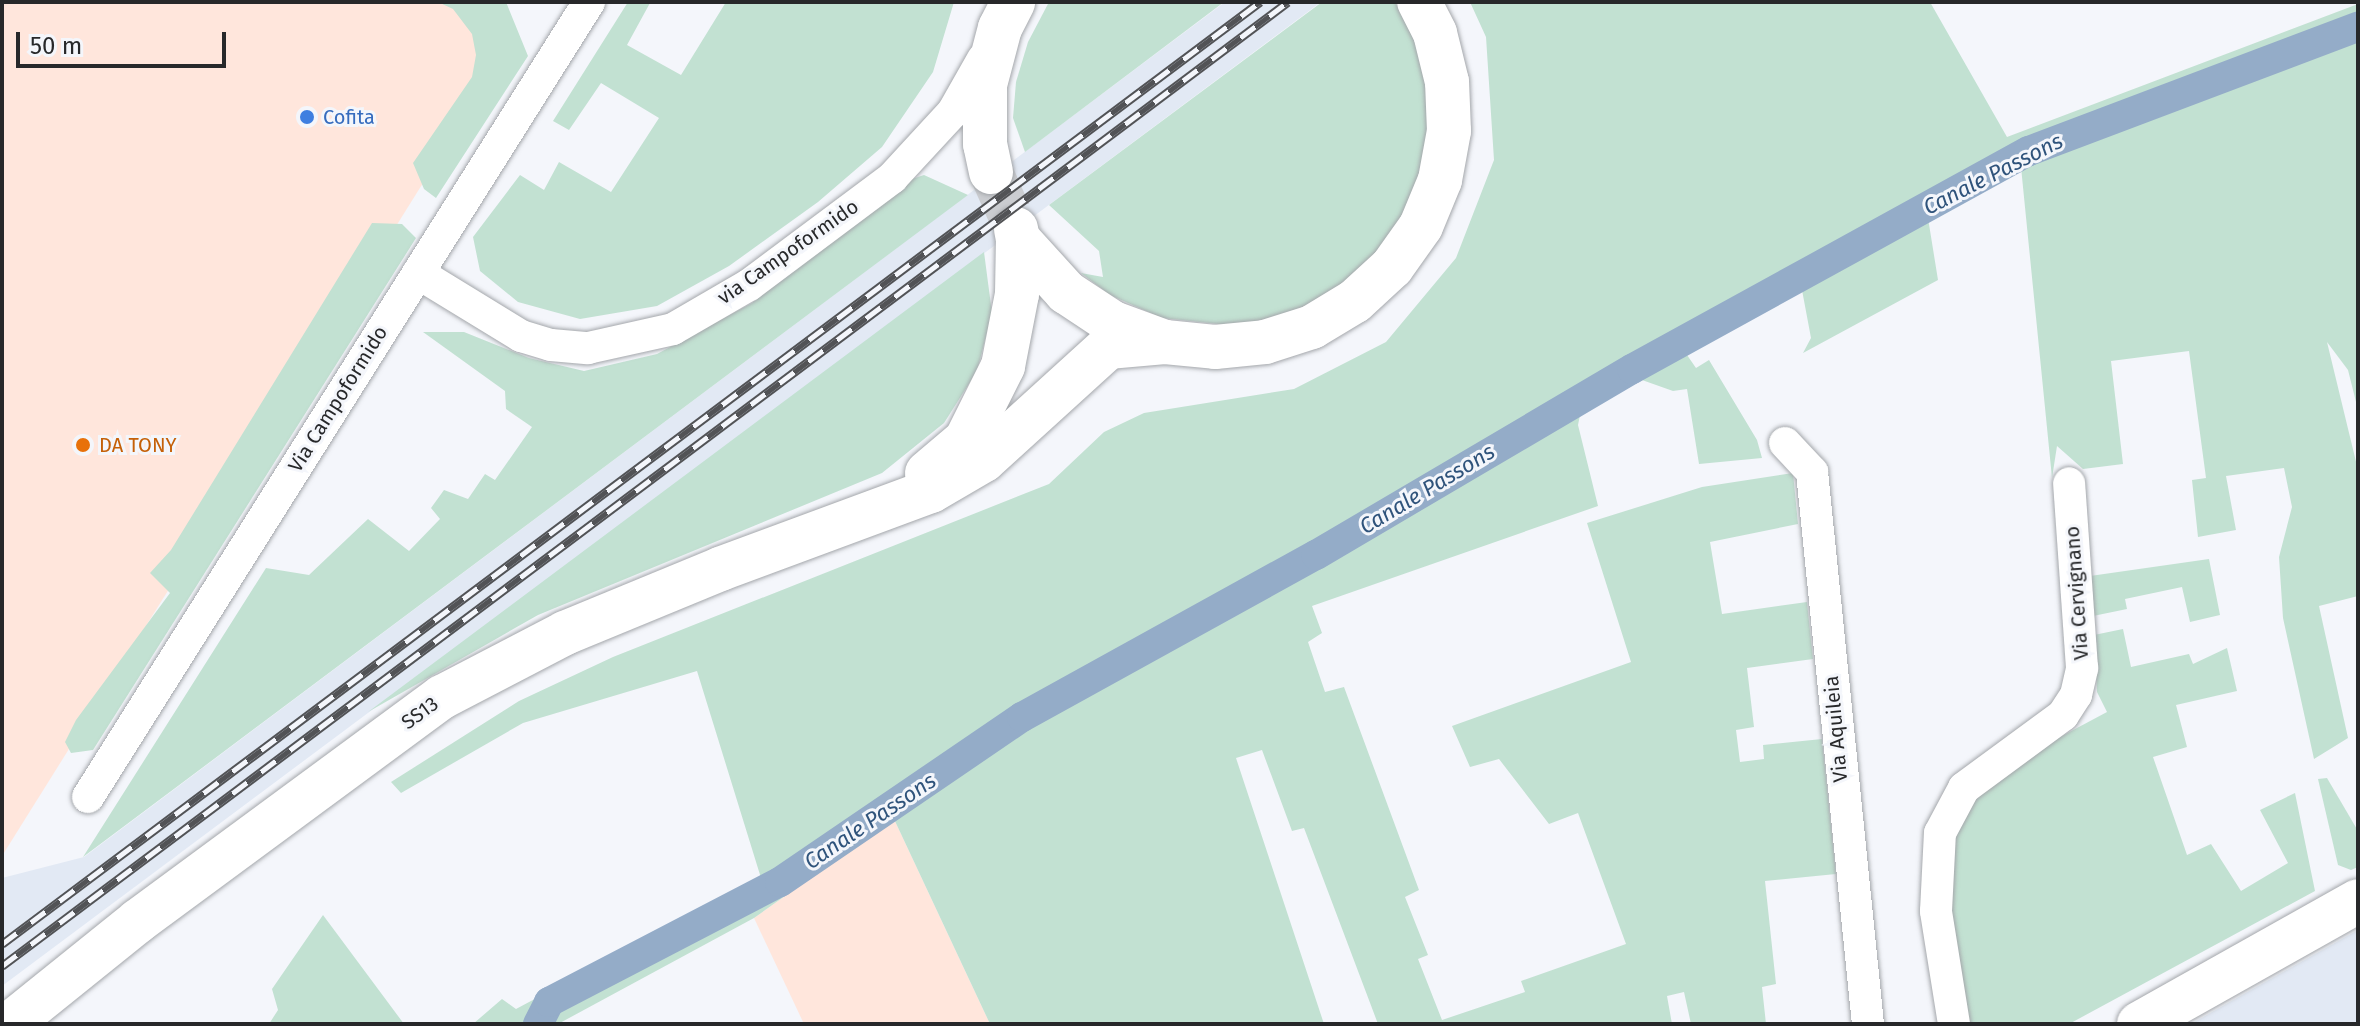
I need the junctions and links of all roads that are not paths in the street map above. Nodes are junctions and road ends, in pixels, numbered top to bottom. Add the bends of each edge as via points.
1 (589, 2) edge
2 (1419, 2) edge
3 (1007, 15) edge
4 (991, 172) tunnel mouth
5 (418, 273) junction
6 (1165, 342) junction
7 (1785, 443) dead end
8 (2069, 483) dead end
9 (889, 506) junction
10 (88, 797) dead end
11 (2358, 901) edge
12 (10, 1024) edge
13 (1868, 1024) edge
14 (1954, 1024) edge
15 (2139, 1024) edge

1 - 5 street, Via Campoformido
2 - 6 main road, SS13 via 1435,33 1447,82 1449,131 1440,180 1421,226 1392,267 1355,301 1312,327 1240,345
3 - 4 main road via 985,85 985,144
3 - 5 street, via Campoformido via 953,112 892,178 749,285 673,329 632,343 588,348 521,336
5 - 10 street, Via Campoformido
6 - 9 main road, SS13 via 1108,347 984,460 931,491
6 - 9 main road, SS13 via 1113,323 1066,292 1017,234 1012,325 1003,366 984,409 966,440
7 - 13 street, Via Aquileia via 1812,472
8 - 14 street, Via Cervignano via 2082,668 2076,695 2063,715 1964,788 1940,833 1936,911
9 - 12 main road, SS13 / SS13 via 565,633 442,697 150,912
11 - 15 main road

